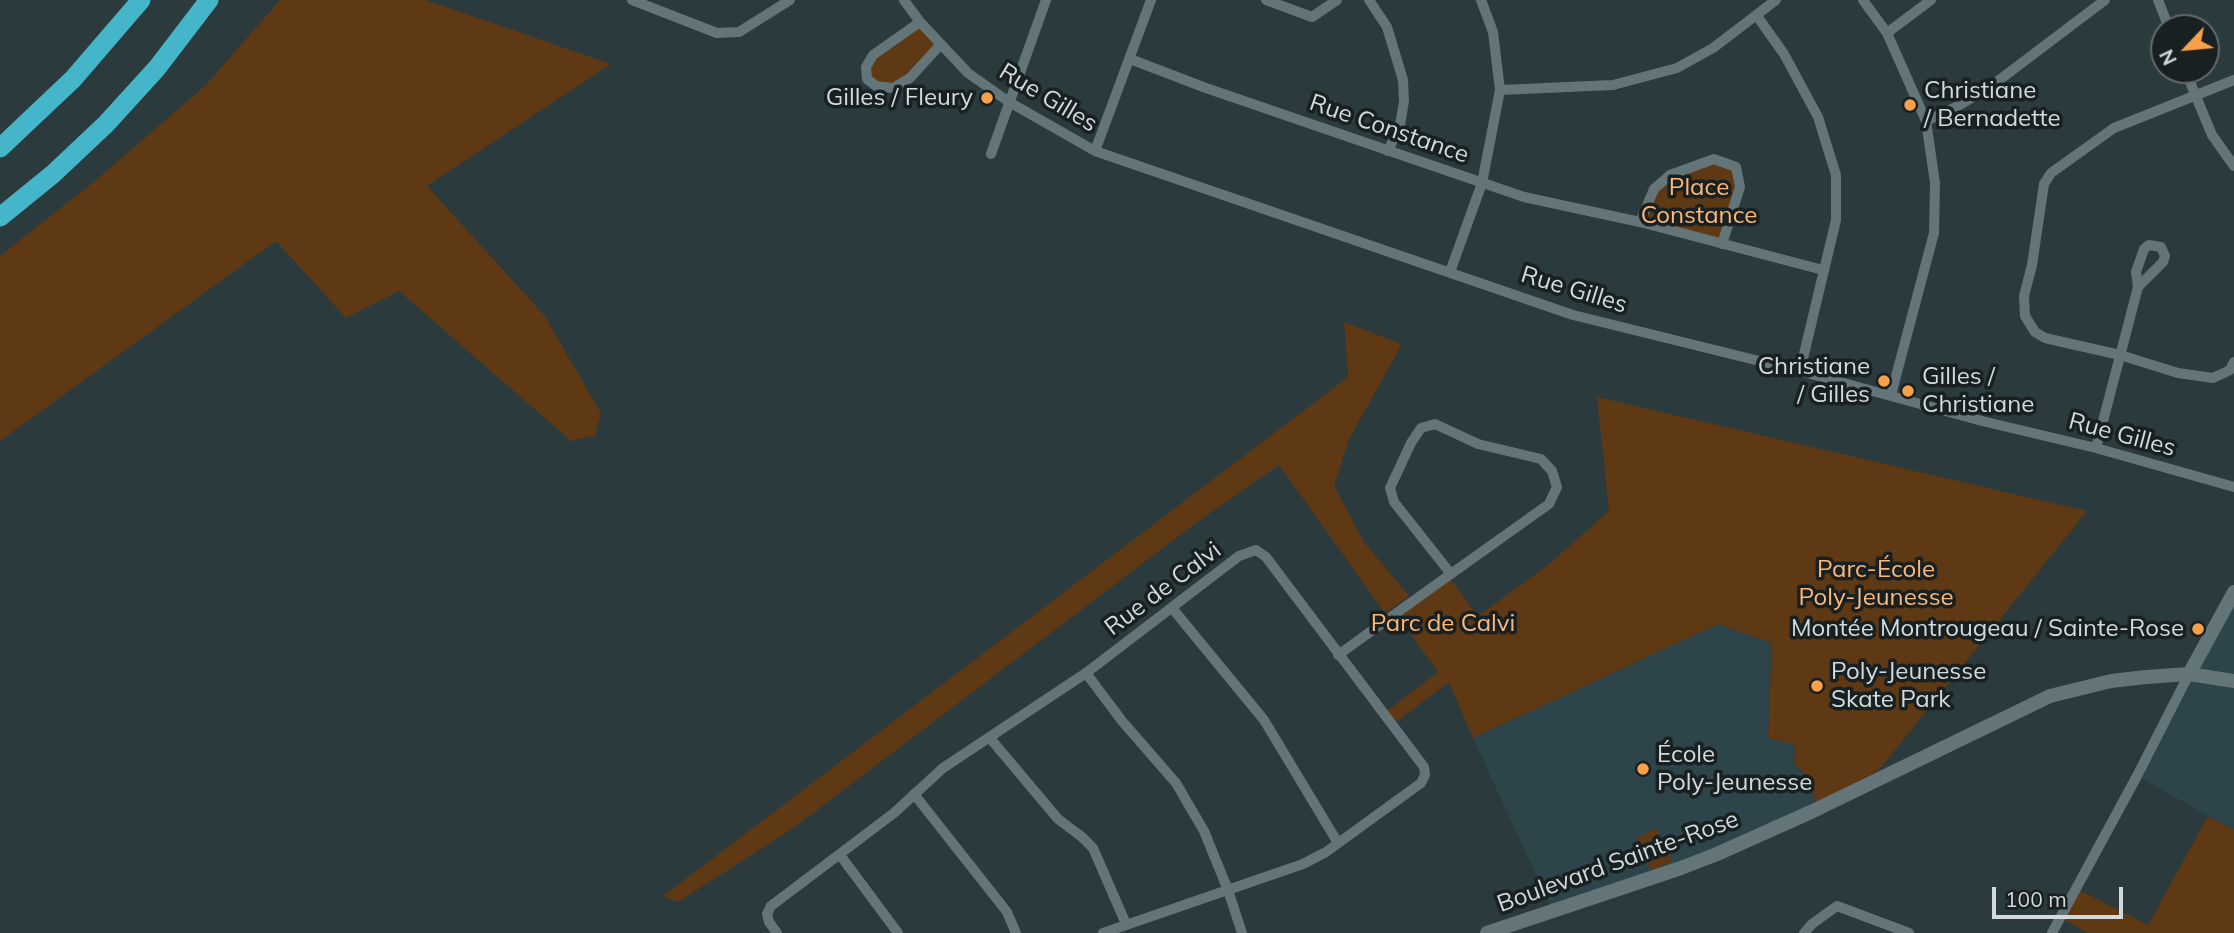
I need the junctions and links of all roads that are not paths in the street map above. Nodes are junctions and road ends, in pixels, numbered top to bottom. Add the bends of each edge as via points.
1 (141, 0) edge
2 (209, 0) edge
3 (632, 0) edge
4 (790, 0) edge
5 (904, 0) edge
6 (1046, 0) edge
7 (1152, 0) edge
8 (1266, 0) edge
9 (1338, 0) edge
10 (1368, 0) edge
11 (1481, 0) edge
12 (1776, 0) edge
13 (1863, 0) edge
14 (1931, 0) edge
15 (2105, 0) edge
16 (1757, 16) junction
17 (920, 22) junction
18 (1888, 33) junction
19 (941, 44) junction
20 (1130, 59) junction
21 (2234, 80) edge
22 (2191, 84) edge
23 (1500, 90) junction
24 (2195, 95) junction
25 (1009, 102) junction
26 (1926, 121) junction
27 (0, 148) edge
28 (1095, 151) junction
29 (1388, 151) junction
30 (991, 154) dead end
31 (2234, 166) edge
32 (1482, 183) junction
33 (0, 217) edge
34 (1640, 222) junction
35 (1722, 244) junction
36 (1823, 270) junction
37 (1450, 272) junction
38 (2138, 288) dead end
39 (2120, 355) junction
40 (2234, 362) edge
41 (1800, 371) junction
42 (1891, 395) junction
43 (2096, 448) junction
44 (2234, 487) edge
45 (1451, 574) junction
46 (2234, 592) edge
47 (1172, 608) junction
48 (1338, 655) junction
49 (1086, 673) junction
50 (2189, 674) junction
51 (2234, 681) edge
52 (989, 737) junction
53 (914, 794) junction
54 (1338, 843) junction
55 (840, 855) junction
56 (1228, 890) junction
57 (1126, 924) junction
58 (777, 933) edge
59 (898, 933) edge
60 (1016, 933) edge
61 (1103, 933) edge
62 (1242, 933) edge
63 (1487, 933) edge
64 (1804, 933) edge
65 (1907, 933) edge
66 (2052, 933) edge

1 - 27 highway via 66,87
2 - 33 highway via 118,111
3 - 4 street via 717,33 739,32
5 - 17 street, Rue Gilles
6 - 25 street
7 - 20 street
8 - 9 street via 1312,17
10 - 29 street via 1387,27 1403,80 1400,125
11 - 23 street via 1493,32
12 - 16 street
13 - 18 street
14 - 18 street
15 - 26 street via 1990,87
16 - 23 street via 1677,68 1614,85
16 - 36 street via 1818,117 1833,162 1836,220
17 - 19 street, Rue Gilles
17 - 19 street via 873,55 866,67 867,79 876,86 893,88 911,78
18 - 26 street
19 - 25 street, Rue Gilles via 968,74
20 - 28 street
20 - 29 street, Rue Constance
21 - 24 street
22 - 24 street
23 - 32 street
24 - 31 street via 2212,135
24 - 39 street via 2114,128 2061,164 2044,184 2024,296 2025,316 2045,338
25 - 28 street, Rue Gilles
25 - 30 street
26 - 42 street via 1935,183 1934,233
28 - 37 street, Rue Gilles
29 - 32 street, Rue Constance
32 - 34 street, Rue Constance via 1524,197
32 - 37 street
34 - 35 street, Rue Constance
34 - 35 street via 1654,190 1670,175 1714,159 1736,167 1740,187
35 - 36 street, Rue Constance
36 - 41 street
37 - 41 street, Rue Gilles via 1573,315
38 - 39 street
39 - 40 street via 2178,373 2213,378 2230,370
39 - 43 street
41 - 42 street, Rue Gilles
42 - 43 street, Rue Gilles
43 - 44 street, Rue Gilles
45 - 45 street via 1549,503 1558,488 1541,459 1478,444 1434,424 1421,428 1390,488 1394,502
45 - 48 street
46 - 50 street
47 - 48 street, Rue de Calvi via 1239,556 1256,550 1266,557
47 - 49 street, Rue de Calvi
47 - 54 street via 1264,720
48 - 54 street, Rue de Calvi via 1424,767 1425,775 1421,783
49 - 52 street, Rue de Calvi
49 - 56 street via 1176,783 1204,831
50 - 51 street, Boulevard Sainte-Rose
50 - 63 street, Boulevard Sainte-Rose via 2111,681 2050,696 1717,854
50 - 66 street
52 - 53 street, Rue de Calvi
52 - 57 street via 1058,818 1093,848
53 - 55 street, Rue de Calvi
53 - 60 street via 1007,912
54 - 56 street, Rue de Calvi via 1303,864
55 - 58 street, Rue de Calvi via 771,906 767,914
55 - 59 street
56 - 57 street, Rue de Calvi
56 - 62 street
57 - 61 street, Rue de Calvi
64 - 65 street via 1837,906

